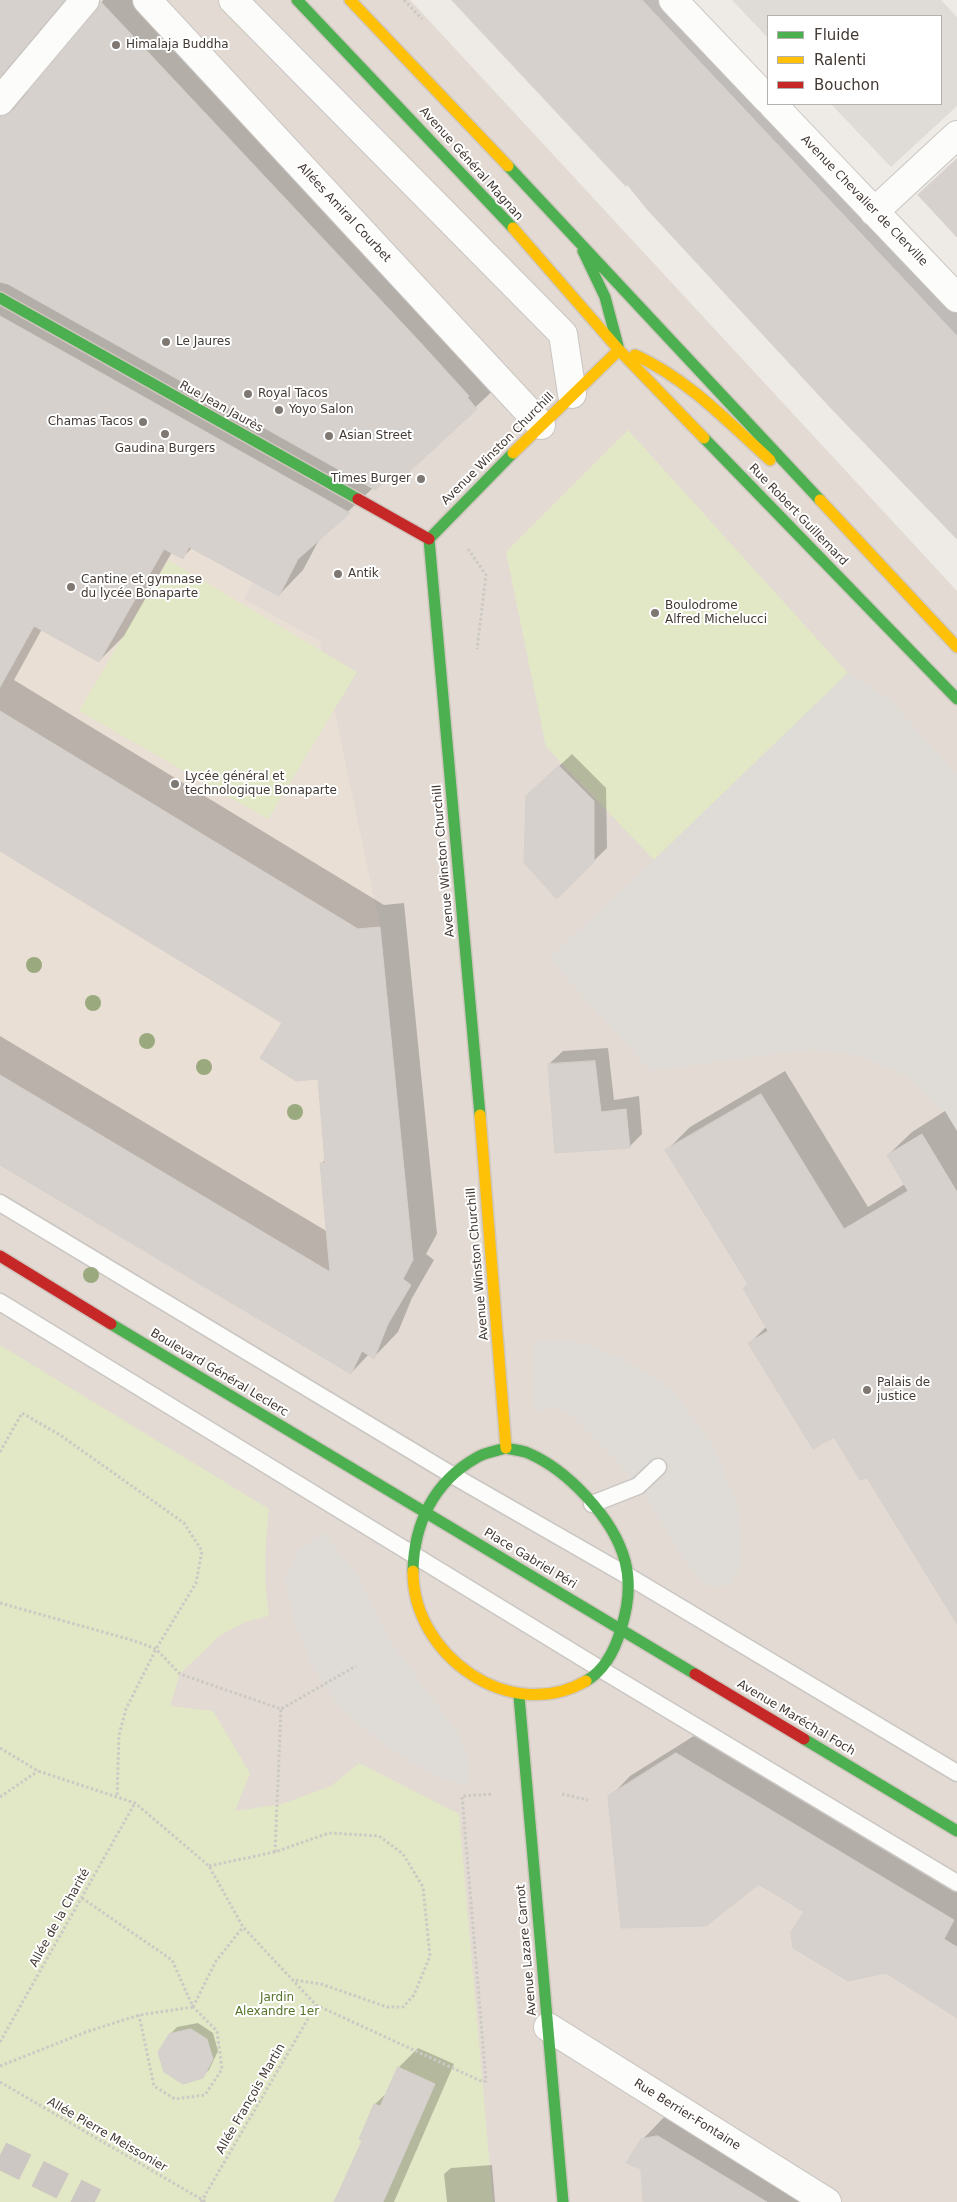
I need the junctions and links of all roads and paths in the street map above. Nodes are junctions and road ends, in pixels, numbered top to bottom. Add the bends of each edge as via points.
1 (85, 0) edge
2 (147, 0) edge
3 (233, 0) edge
4 (297, 0) edge
5 (350, 0) edge
6 (674, 0) edge
7 (767, 99) edge
8 (0, 100) edge
9 (773, 105) edge
10 (957, 135) edge
11 (874, 212) junction
12 (572, 232) junction
13 (0, 298) edge
14 (957, 298) edge
15 (651, 318) joint
16 (619, 350) junction
17 (572, 394) junction
18 (541, 425) junction
19 (829, 511) junction
20 (429, 539) junction
21 (957, 647) edge
22 (957, 699) edge
23 (0, 1204) edge
24 (0, 1256) edge
25 (0, 1302) edge
26 (506, 1448) junction
27 (0, 1452) edge
28 (658, 1467) dead end
29 (452, 1475) junction
30 (592, 1504) junction
31 (425, 1511) junction
32 (412, 1554) junction
33 (628, 1576) junction
34 (0, 1604) edge
35 (622, 1630) junction
36 (156, 1649) junction
37 (356, 1666) dead end
38 (602, 1670) junction
39 (519, 1696) junction
40 (281, 1709) junction
41 (0, 1748) edge
42 (38, 1771) junction
43 (957, 1773) edge
44 (528, 1793) junction
45 (0, 1797) edge
46 (116, 1797) junction
47 (135, 1803) junction
48 (957, 1830) edge
49 (275, 1852) junction
50 (209, 1866) junction
51 (957, 1883) edge
52 (82, 1898) junction
53 (243, 1927) junction
54 (293, 1980) junction
55 (316, 2005) junction
56 (193, 2007) junction
57 (139, 2015) junction
58 (548, 2027) junction
59 (0, 2042) edge
60 (0, 2066) edge
61 (0, 2082) edge
62 (203, 2201) edge
63 (563, 2202) edge
64 (827, 2202) edge

1 - 8 street
2 - 18 street, Allées Amiral Courbet
3 - 17 street via 563,334
4 - 16 street, Avenue Général Magnan via 367,71 571,293
5 - 12 street, Avenue Général Magnan
6 - 7 street
9 - 11 street, Avenue Chevalier de Clerville
10 - 11 street
11 - 14 street, Avenue Chevalier de Clerville
12 - 15 street, Avenue Général Magnan
12 - 16 street via 602,285 614,318
13 - 20 street, Rue Jean Jaurès
15 - 19 street, Rue Robert Guillemard
16 - 17 street, Avenue Winston Churchill
16 - 19 street via 647,359 678,380
16 - 22 street, Rue Robert Guillemard
17 - 18 street, Avenue Winston Churchill
18 - 20 street, Avenue Winston Churchill
19 - 21 street, Rue Robert Guillemard
20 - 26 street, Avenue Winston Churchill
23 - 29 lane
24 - 31 street, Boulevard Général Leclerc via 320,1451
25 - 32 lane
26 - 29 street via 478,1457
26 - 30 street via 528,1453 548,1465
27 - 36 path via 22,1413 60,1435 184,1523 202,1552 196,1583
28 - 30 lane via 638,1486
29 - 31 street via 436,1492
29 - 33 lane
30 - 33 street via 614,1534
31 - 32 street via 416,1532
31 - 35 street, Place Gabriel Péri
32 - 38 lane
32 - 39 street via 414,1590 425,1625 449,1658 482,1681
33 - 35 street
33 - 43 lane
34 - 36 path
35 - 38 street
35 - 48 street, Avenue Maréchal Foch
36 - 40 path via 180,1674
36 - 46 path via 126,1709 118,1735
37 - 40 path
38 - 39 street via 577,1686 551,1694
38 - 51 lane
39 - 44 street, Avenue Lazare Carnot
40 - 49 path
41 - 42 path
42 - 45 path
42 - 46 path
44 - 55 path via 462,1796 486,2081 482,2082
44 - 58 street, Avenue Lazare Carnot
46 - 47 path
47 - 50 path
47 - 52 path, Allée de la Charité
49 - 50 path
49 - 54 path via 329,1833 379,1836 404,1854 423,1887 430,1956 414,1995 403,2007 387,2007 321,1984
50 - 53 path
52 - 56 path via 172,1960
52 - 59 path, Allée de la Charité
53 - 54 path
53 - 56 path via 216,1961
54 - 55 path
55 - 62 path, Allée François Martin
56 - 57 path
56 - 57 path via 217,2031 222,2069 205,2094 175,2100 154,2086
57 - 60 path
58 - 63 street, Avenue Lazare Carnot
58 - 64 street, Rue Berrier-Fontaine
61 - 62 path, Allée Pierre Meissonier

